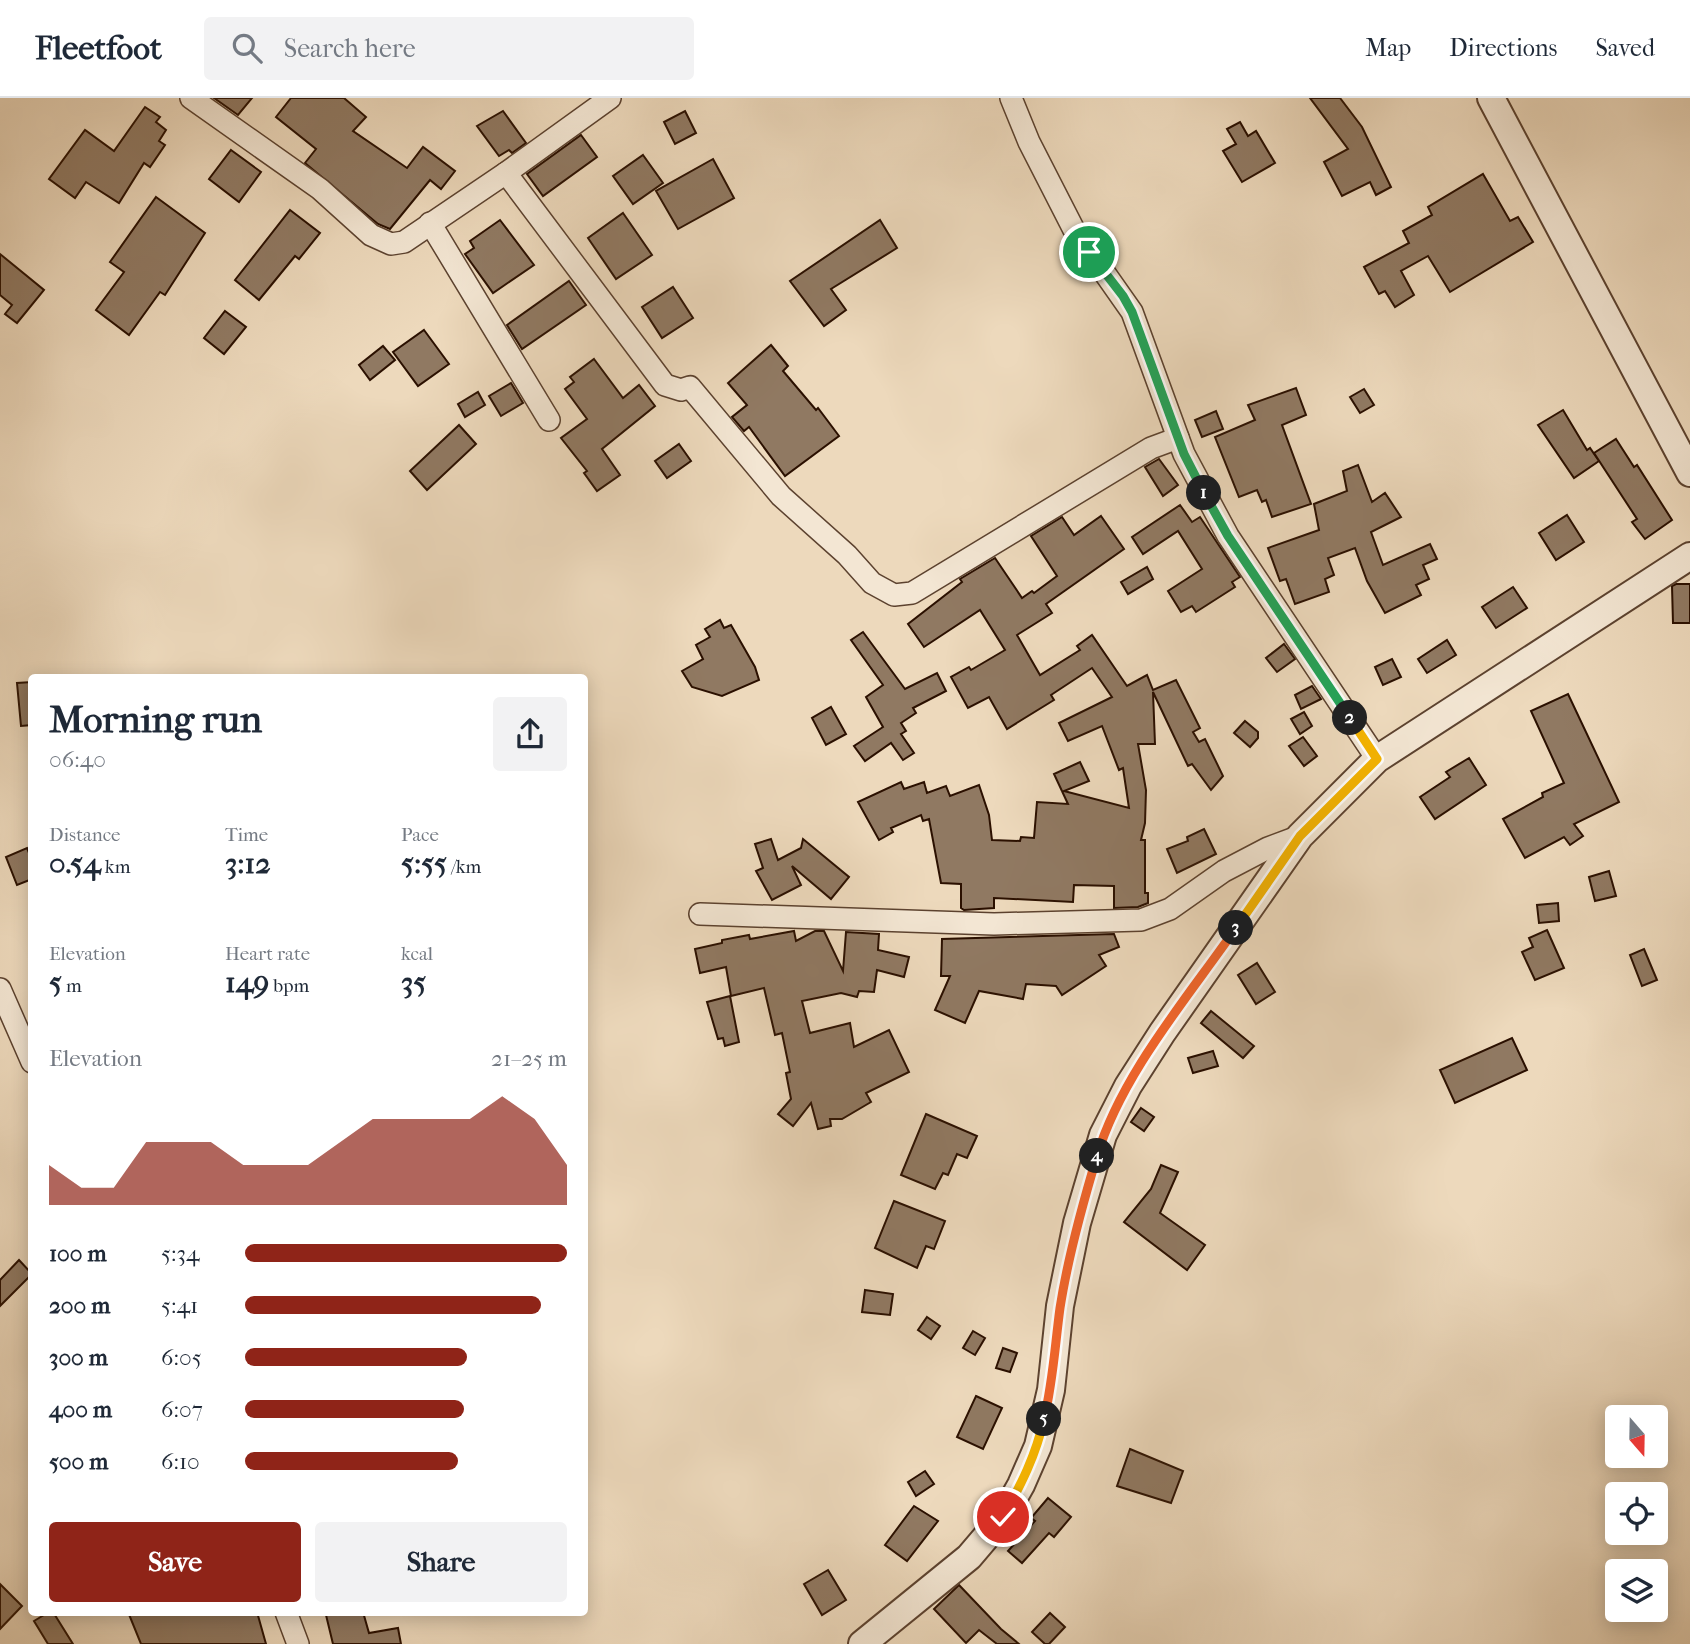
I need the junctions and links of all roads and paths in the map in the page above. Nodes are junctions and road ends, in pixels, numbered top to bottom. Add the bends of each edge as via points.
1 (191, 98) edge
2 (610, 98) edge
3 (1011, 98) edge
4 (1491, 98) edge
5 (506, 173) junction
6 (430, 223) junction
7 (549, 420) dead end
8 (1178, 438) junction
9 (1690, 473) edge
10 (1690, 556) edge
11 (1377, 759) junction
12 (1300, 836) junction
13 (699, 914) dead end
14 (0, 989) edge
15 (28, 1053) edge
16 (288, 1616) edge
17 (298, 1644) edge
18 (862, 1644) edge

1 - 6 street via 320,189 371,235 391,244 404,242
2 - 5 street
3 - 8 street via 1073,228 1132,312
4 - 9 street
5 - 6 street
5 - 8 street via 665,385 681,390 690,387 781,496 872,583 894,595 912,593 1151,448
6 - 7 street
8 - 11 street via 1228,536
10 - 11 street
11 - 12 street
12 - 13 street via 1235,865 1170,909 1141,920 994,924
12 - 18 street via 1162,1033 1103,1135 1077,1223 1046,1412 1021,1485 1003,1517 969,1557
14 - 15 street
16 - 17 street

